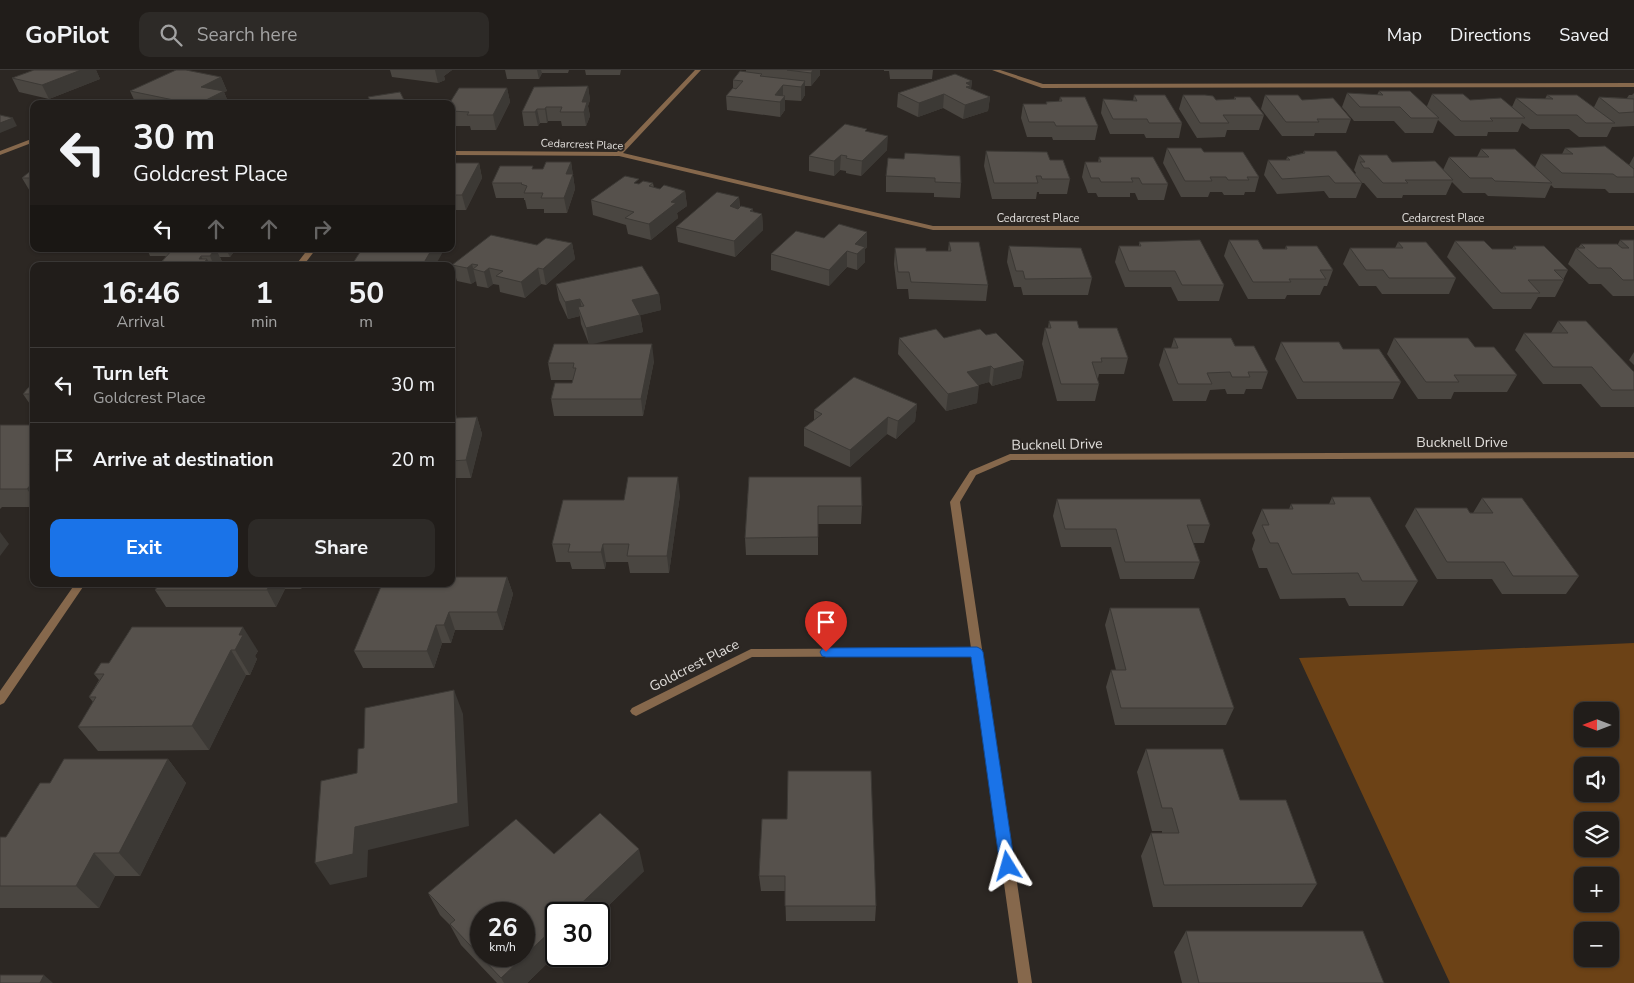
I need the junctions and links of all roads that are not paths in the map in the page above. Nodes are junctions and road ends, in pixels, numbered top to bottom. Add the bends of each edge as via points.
1 (698, 70) edge
2 (995, 70) edge
3 (1634, 85) edge
4 (30, 142) edge
5 (455, 153) edge
6 (0, 154) edge
7 (619, 154) junction
8 (1634, 228) edge
9 (310, 252) edge
10 (302, 262) edge
11 (1634, 455) edge
12 (78, 587) edge
13 (977, 652) junction
14 (0, 700) edge
15 (636, 711) dead end
16 (1025, 983) edge

1 - 7 street
2 - 3 street via 1042,86
4 - 6 street
5 - 7 street, Cedarcrest Place
7 - 8 street, Cedarcrest Place via 932,228
9 - 10 street
11 - 13 street, Bucknell Drive via 1010,457 973,473 955,502
12 - 14 street
13 - 15 street, Goldcrest Place via 751,653
13 - 16 street, Bucknell Drive

